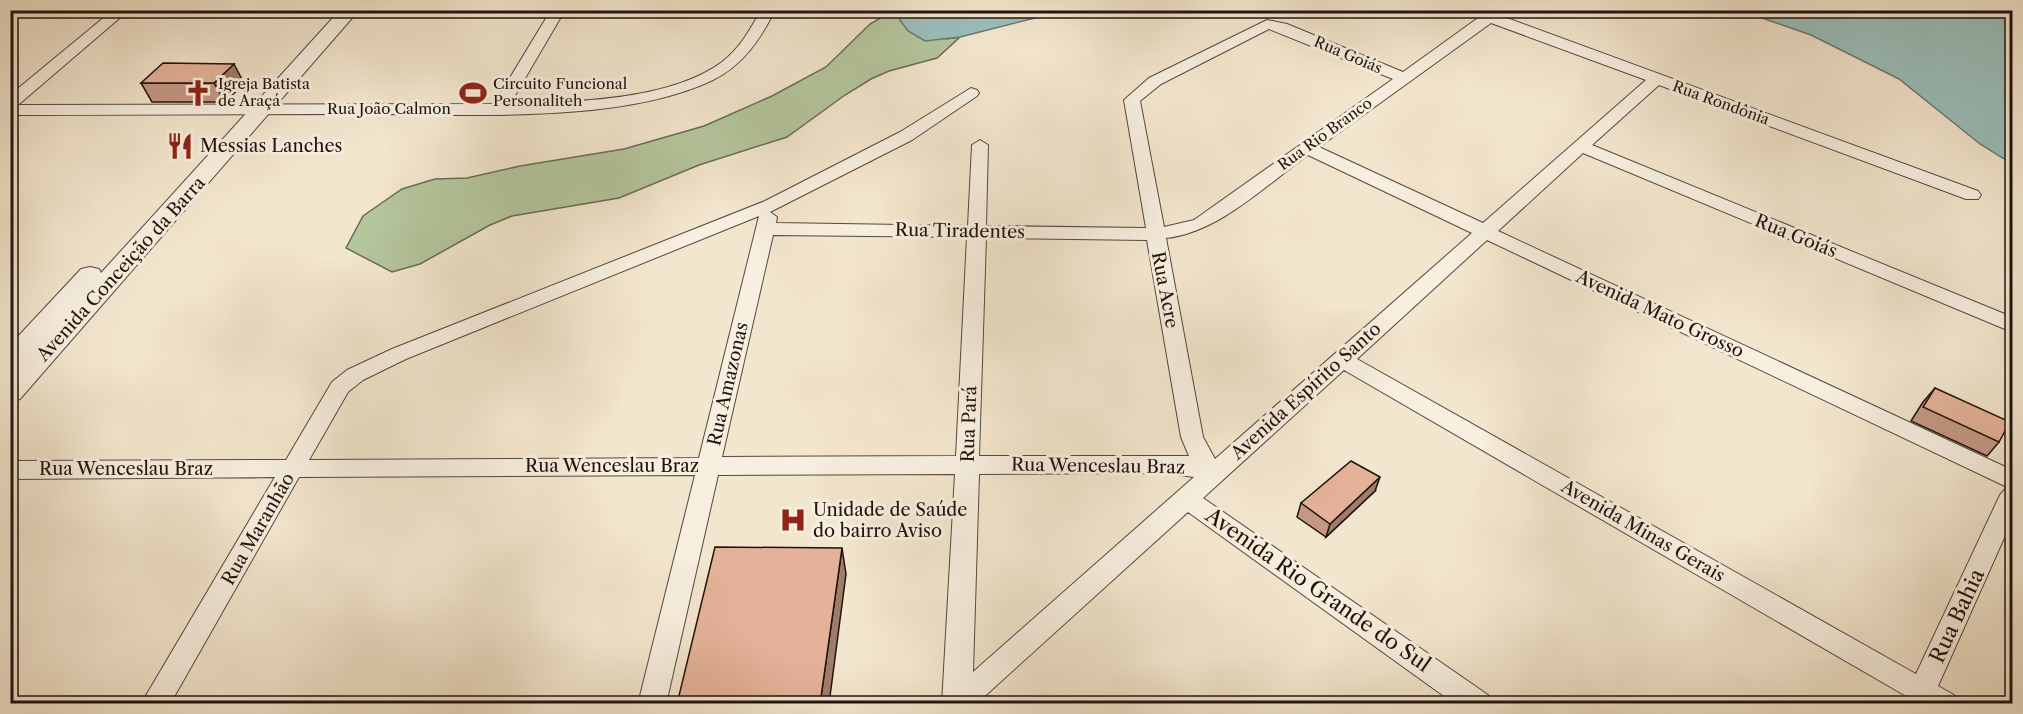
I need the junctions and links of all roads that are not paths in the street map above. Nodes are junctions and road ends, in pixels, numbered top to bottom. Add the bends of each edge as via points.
1 (122, 10) edge
2 (332, 10) edge
3 (350, 10) edge
4 (558, 10) edge
5 (768, 10) edge
6 (1470, 10) edge
7 (1489, 17) junction
8 (1402, 77) junction
9 (1656, 79) junction
10 (971, 93) dead end
11 (1132, 100) joint
12 (10, 104) edge
13 (252, 109) junction
14 (499, 109) junction
15 (10, 110) edge
16 (980, 145) dead end
17 (1580, 146) junction
18 (1307, 148) junction
19 (1972, 195) dead end
20 (771, 205) junction
21 (765, 229) junction
22 (977, 232) junction
23 (1484, 232) junction
24 (1154, 234) junction
25 (2013, 326) edge
26 (1341, 359) junction
27 (10, 362) edge
28 (10, 392) edge
29 (967, 465) junction
30 (709, 466) junction
31 (293, 468) junction
32 (10, 470) edge
33 (1212, 474) junction
34 (2013, 480) edge
35 (2013, 495) edge
36 (1186, 498) junction
37 (1927, 699) edge
38 (957, 703) edge
39 (155, 704) edge
40 (652, 704) edge
41 (1479, 704) edge

1 - 12 street
2 - 13 street, Avenida Conceição da Barra
3 - 13 street, Avenida Conceição da Barra
4 - 14 street
5 - 14 street, Rua João Calmon via 752,43 731,63 705,78 631,98
6 - 7 street, Rua Rondônia
7 - 8 street, Rua Rio Branco
7 - 9 street, Rua Rondônia
8 - 11 street, Rua Goiás via 1282,27 1260,25 1155,81
8 - 18 street, Rua Rio Branco
9 - 17 street, Avenida Espírito Santo
9 - 19 street, Rua Rondônia
10 - 20 street, Rua Maranhão via 906,136
11 - 24 street, Rua Acre
13 - 14 street, Rua João Calmon
13 - 15 street, Rua João Calmon
13 - 27 street, Avenida Conceição da Barra
13 - 28 street, Avenida Conceição da Barra
16 - 22 street, Rua Pará
17 - 23 street, Avenida Espírito Santo
17 - 25 street, Rua Goiás
18 - 23 street, Avenida Mato Grosso
18 - 24 street, Rua Rio Branco via 1202,224
20 - 21 street, Rua Amazonas
20 - 31 street, Rua Maranhão via 355,375 340,387
21 - 22 street, Rua Tiradentes
21 - 30 street, Rua Amazonas
22 - 24 street, Rua Tiradentes
22 - 29 street, Rua Pará
23 - 26 street, Avenida Espírito Santo
23 - 34 street, Avenida Mato Grosso
24 - 33 street, Rua Acre via 1192,437
26 - 33 street, Avenida Espírito Santo
26 - 37 street, Avenida Minas Gerais
29 - 30 street, Rua Wenceslau Braz
29 - 33 street, Rua Wenceslau Braz via 1163,464 1188,465
29 - 38 street, Rua Pará
30 - 31 street, Rua Wenceslau Braz
30 - 40 street, Rua Amazonas
31 - 32 street, Rua Wenceslau Braz
31 - 39 street, Rua Maranhão
33 - 36 street, Avenida Espírito Santo
35 - 37 street, Rua Bahia
36 - 38 street, Avenida Espírito Santo
36 - 41 street, Avenida Rio Grande do Sul

